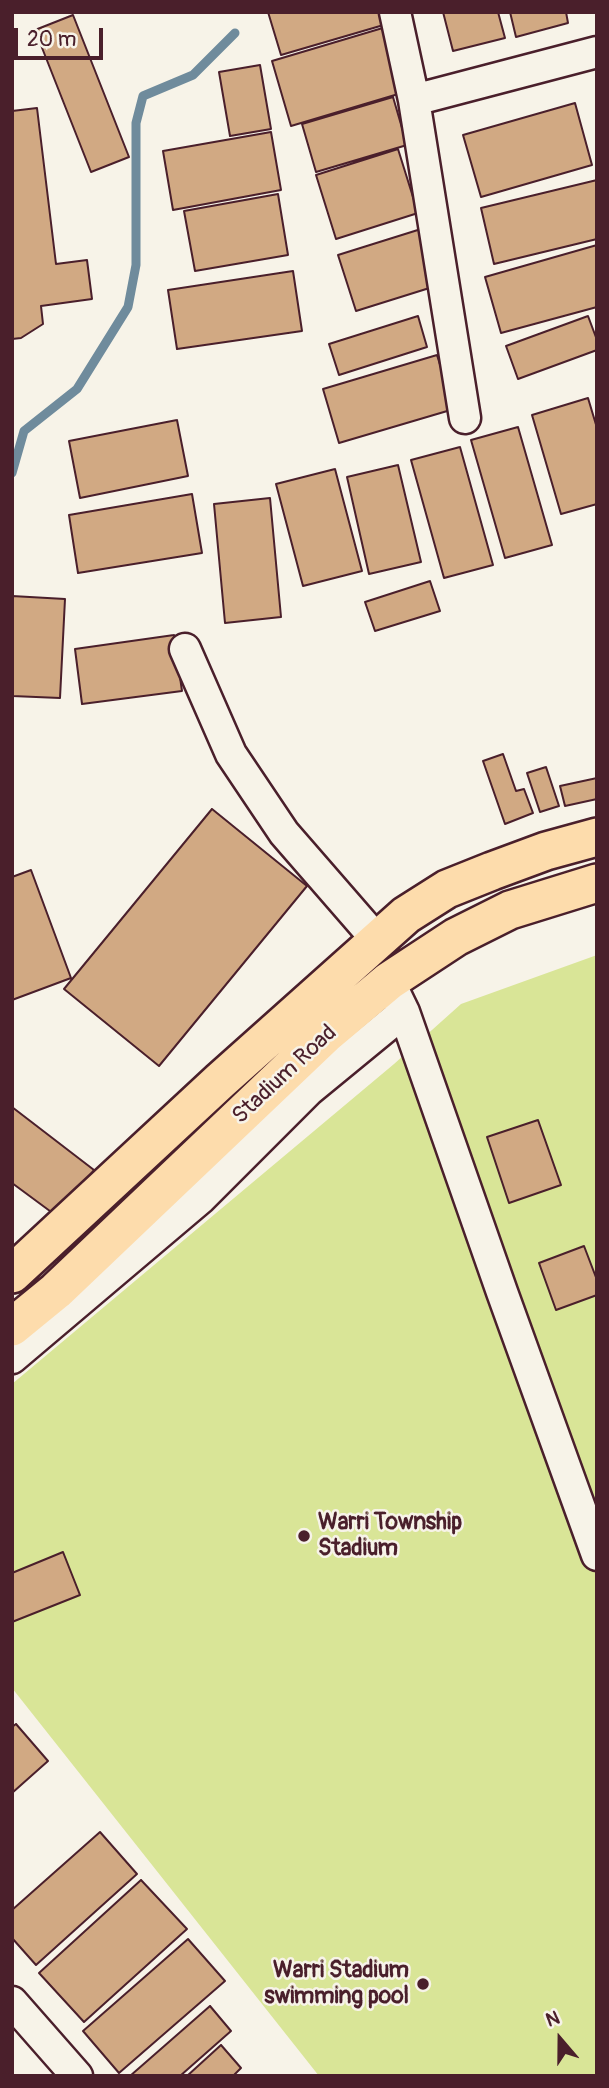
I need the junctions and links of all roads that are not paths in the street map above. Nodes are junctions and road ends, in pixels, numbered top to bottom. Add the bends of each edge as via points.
1 (395, 12) edge
2 (597, 52) edge
3 (414, 100) junction
4 (465, 418) dead end
5 (185, 649) dead end
6 (597, 837) edge
7 (597, 883) edge
8 (377, 940) junction
9 (397, 997) junction
10 (12, 1274) edge
11 (12, 1327) edge
12 (12, 1359) edge
13 (597, 1555) edge
14 (12, 2002) edge
15 (77, 2076) edge

1 - 3 street
2 - 3 street
3 - 4 street
5 - 8 street via 231,754 284,833
6 - 8 main road, Stadium Road via 447,889
7 - 9 main road, Stadium Road via 510,910 456,937
8 - 10 main road, Stadium Road
9 - 11 main road, Stadium Road via 326,1034 56,1291
9 - 12 street via 201,1198
9 - 13 street
14 - 15 street

